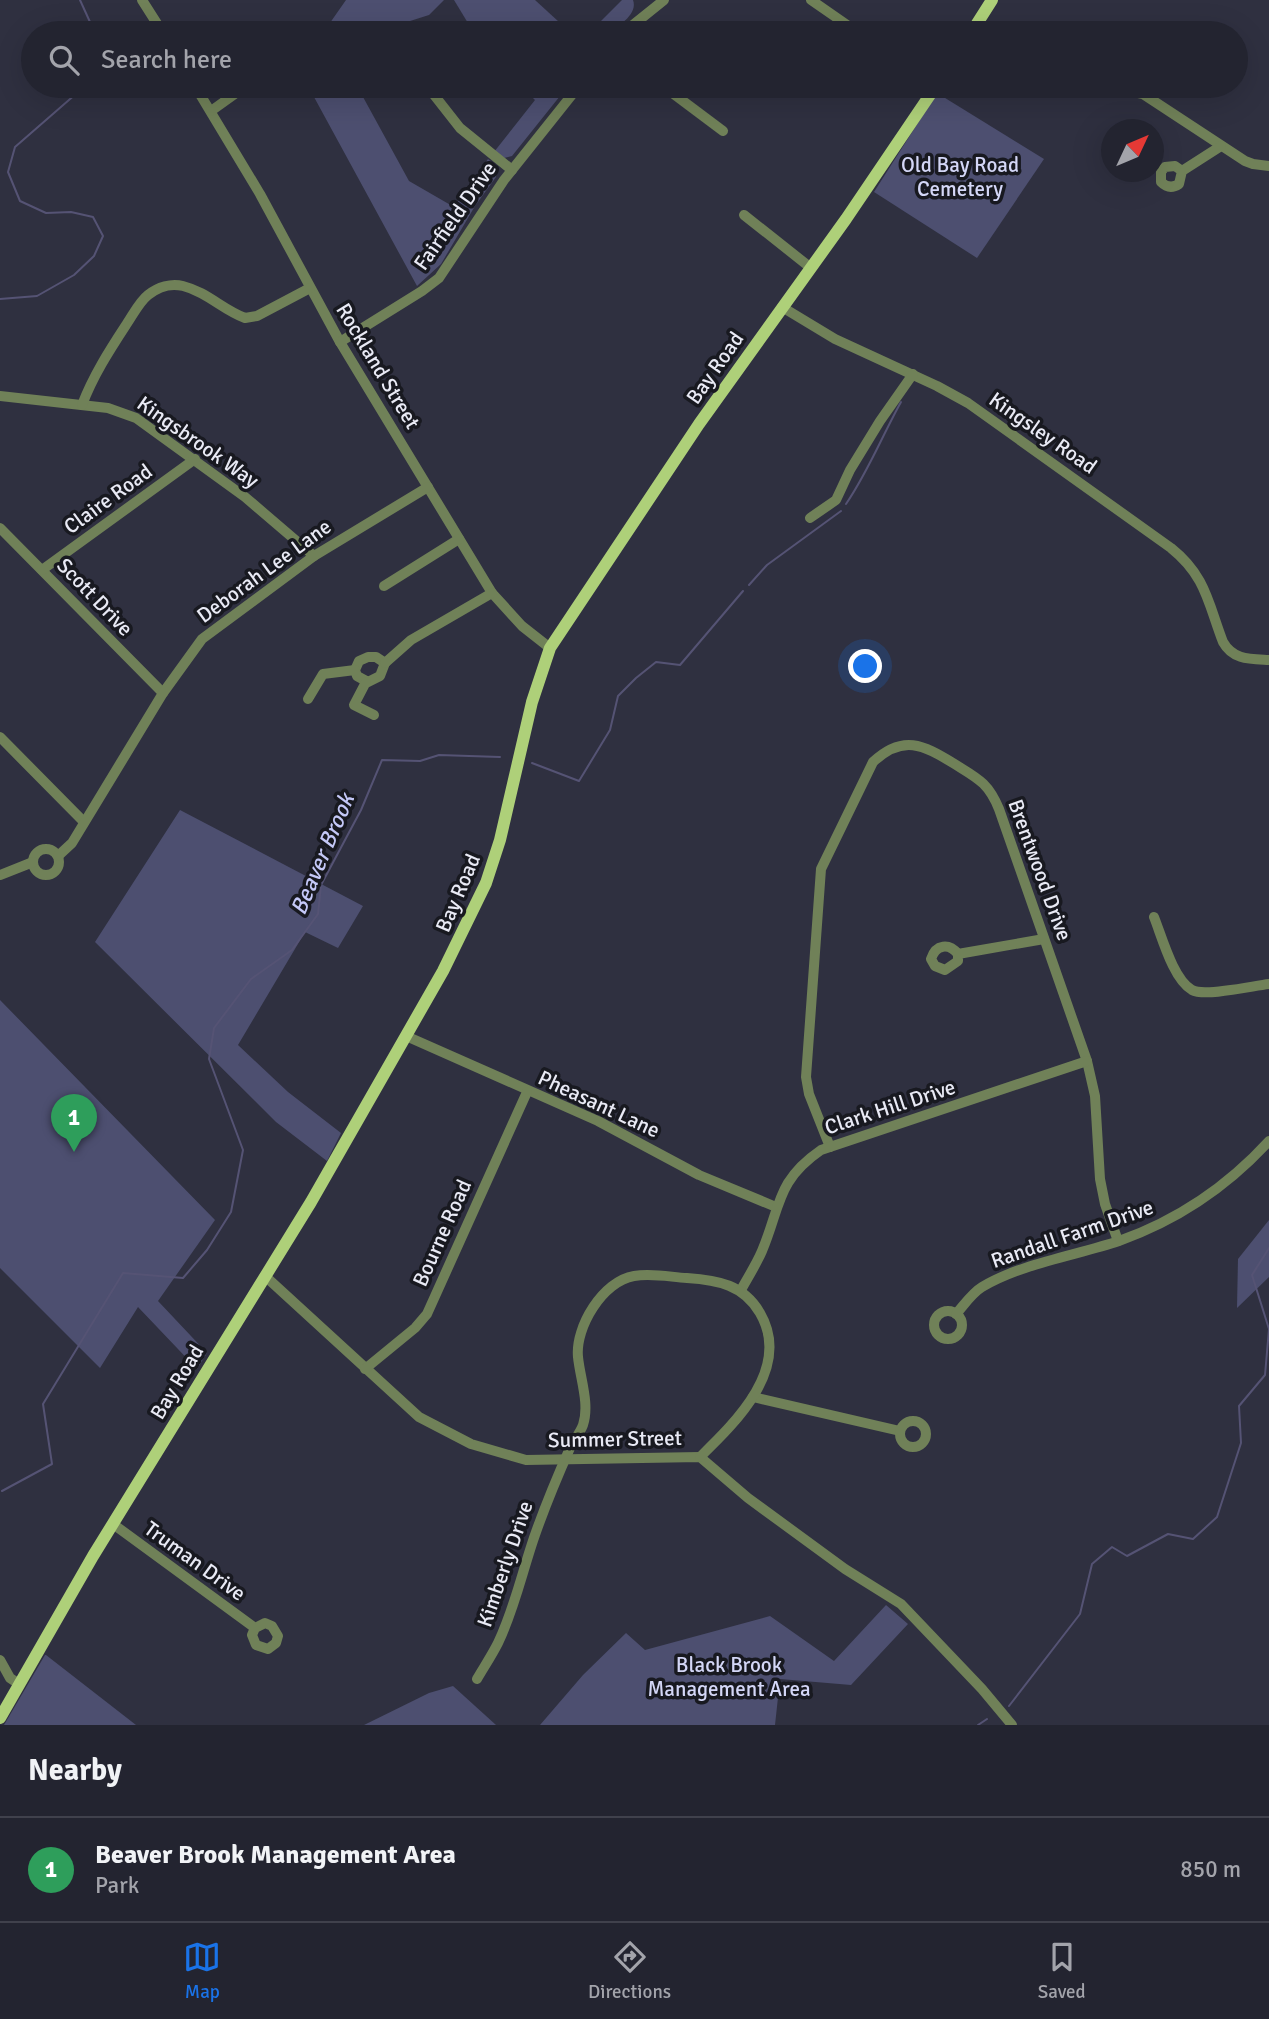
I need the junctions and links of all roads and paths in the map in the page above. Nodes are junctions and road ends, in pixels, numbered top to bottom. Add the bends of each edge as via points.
1 (142, 0) edge
2 (642, 0) edge
3 (664, 0) edge
4 (811, 0) edge
5 (992, 0) edge
6 (651, 9) junction
7 (155, 21) edge
8 (637, 21) edge
9 (841, 21) edge
10 (979, 21) edge
11 (203, 98) edge
12 (229, 98) edge
13 (436, 98) edge
14 (569, 98) edge
15 (679, 98) edge
16 (928, 98) edge
17 (1149, 98) edge
18 (211, 111) junction
19 (723, 131) dead end
20 (1221, 146) junction
21 (1269, 166) edge
22 (512, 170) junction
23 (1182, 171) dead end
24 (744, 215) dead end
25 (811, 268) junction
26 (310, 288) junction
27 (782, 307) junction
28 (340, 342) junction
29 (913, 374) junction
30 (0, 396) edge
31 (82, 405) junction
32 (195, 459) junction
33 (428, 487) junction
34 (810, 518) dead end
35 (0, 528) edge
36 (459, 539) junction
37 (314, 556) junction
38 (42, 570) junction
39 (384, 586) dead end
40 (492, 593) junction
41 (550, 649) junction
42 (1269, 660) edge
43 (385, 663) junction
44 (355, 670) junction
45 (366, 682) junction
46 (163, 693) junction
47 (308, 699) dead end
48 (374, 715) dead end
49 (0, 737) edge
50 (84, 822) junction
51 (58, 856) junction
52 (33, 862) junction
53 (0, 875) edge
54 (1154, 917) dead end
55 (1044, 939) junction
56 (958, 954) dead end
57 (1269, 984) edge
58 (406, 1036) junction
59 (1087, 1061) junction
60 (527, 1091) junction
61 (1269, 1141) edge
62 (830, 1147) junction
63 (776, 1207) junction
64 (1118, 1241) junction
65 (265, 1276) junction
66 (741, 1290) junction
67 (956, 1314) dead end
68 (365, 1369) junction
69 (753, 1397) junction
70 (900, 1431) dead end
71 (700, 1458) junction
72 (565, 1460) junction
73 (113, 1524) junction
74 (255, 1628) dead end
75 (0, 1660) edge
76 (477, 1679) dead end
77 (19, 1684) junction
78 (0, 1718) edge
79 (1012, 1725) edge

1 - 7 street
2 - 6 street
3 - 6 street
4 - 9 street
5 - 10 main road
6 - 8 street
11 - 18 street, Rockland Street
12 - 18 street
13 - 22 street via 460,128
14 - 22 street, Fairfield Drive
15 - 19 street
16 - 25 main road, Bay Road
17 - 20 street
18 - 26 street, Rockland Street
20 - 21 street via 1253,164
20 - 23 street
22 - 28 street, Fairfield Drive via 439,278
24 - 25 street
25 - 27 main road, Bay Road
26 - 28 street, Rockland Street
26 - 31 street via 245,318 181,285 157,289 146,296 114,344
27 - 29 street, Kingsley Road via 835,339
27 - 41 main road, Bay Road
28 - 33 street, Rockland Street
29 - 34 street via 856,460 836,500
29 - 42 street, Kingsley Road via 986,416 1186,560 1201,581 1226,648 1239,657
30 - 31 street, Kingsbrook Way
31 - 32 street, Kingsbrook Way via 129,415
32 - 37 street, Kingsbrook Way
32 - 38 street, Claire Road
33 - 36 street, Rockland Street
33 - 37 street, Deborah Lee Lane
35 - 38 street, Scott Drive
36 - 39 street
36 - 40 street, Rockland Street
37 - 46 street, Deborah Lee Lane via 202,639
38 - 46 street, Scott Drive
40 - 41 street, Rockland Street
40 - 43 street via 411,640
41 - 58 main road, Bay Road via 486,883
43 - 44 street via 368,657 359,661
43 - 45 street via 378,679
44 - 45 street
44 - 47 street via 323,674
45 - 48 street via 354,705
46 - 50 street, Deborah Lee Lane
49 - 50 street
50 - 51 street, Deborah Lee Lane
51 - 52 street via 44,849
51 - 52 street, Deborah Lee Lane via 58,868 50,874 37,872
52 - 53 street
54 - 57 street via 1178,977 1193,991
55 - 56 street
55 - 59 street, Brentwood Drive
55 - 62 street, Brentwood Drive via 991,791 978,777 917,744 884,752 873,762 821,869 806,1077
58 - 60 street, Pheasant Lane
58 - 65 main road, Bay Road
59 - 62 street, Clark Hill Drive
59 - 64 street, Brentwood Drive via 1095,1096 1100,1178
60 - 63 street, Pheasant Lane via 598,1121 699,1175
60 - 68 street, Bourne Road via 427,1314
61 - 64 street, Randall Farm Drive via 1202,1201
62 - 63 street, Clark Hill Drive via 793,1172
63 - 66 street, Clark Hill Drive via 761,1253
64 - 67 street, Randall Farm Drive via 1004,1276 980,1288
65 - 68 street, Summer Street
65 - 73 main road, Bay Road
66 - 69 street via 755,1305 769,1337 770,1354
66 - 72 street, Kimberly Drive via 651,1275 626,1278 612,1286 591,1311 578,1340 585,1416
68 - 72 street, Summer Street via 419,1417 471,1444 526,1460
69 - 70 street
69 - 71 street
71 - 72 street, Summer Street
71 - 79 street, Summer Street via 845,1569 901,1604
72 - 76 street, Kimberly Drive via 499,1642
73 - 74 street, Truman Drive
73 - 77 main road, Bay Road
75 - 77 street
77 - 78 main road, Bay Road

